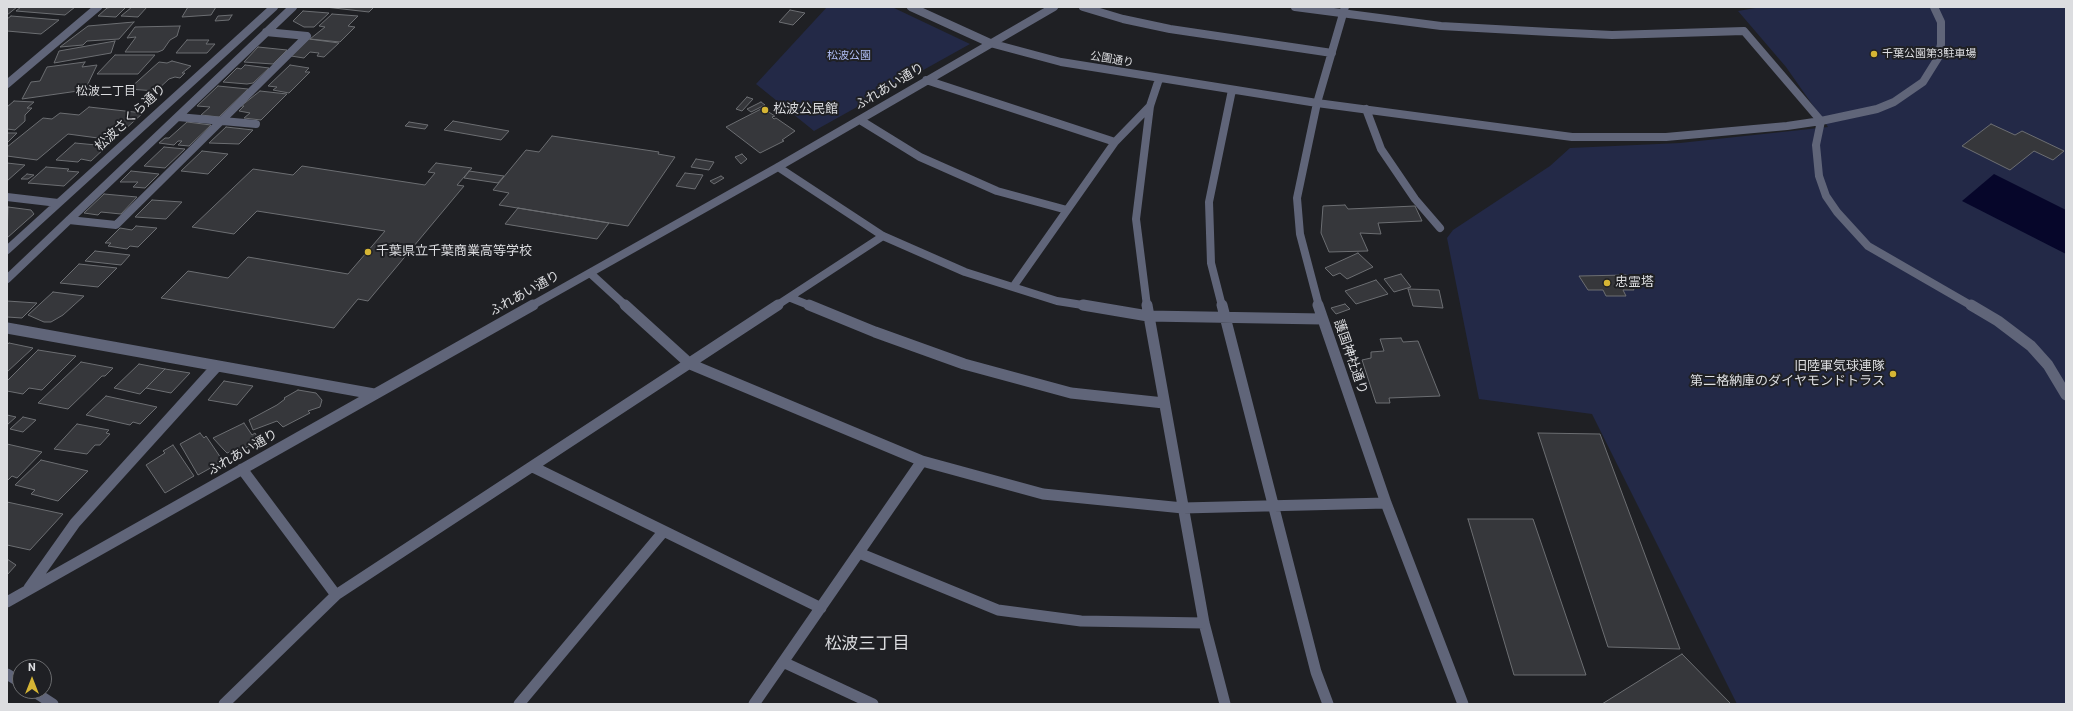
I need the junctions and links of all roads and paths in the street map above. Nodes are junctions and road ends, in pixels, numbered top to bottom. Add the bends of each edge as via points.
1 (98, 7) edge
2 (274, 7) edge
3 (293, 7) edge
4 (911, 7) edge
5 (1054, 7) edge
6 (1082, 7) edge
7 (1295, 7) edge
8 (1934, 7) edge
9 (1343, 11) edge
10 (266, 32) junction
11 (990, 43) junction
12 (1332, 53) junction
13 (1159, 79) junction
14 (926, 80) junction
15 (8, 82) edge
16 (1232, 90) junction
17 (1317, 103) junction
18 (1150, 106) junction
19 (1366, 109) junction
20 (178, 117) junction
21 (860, 120) junction
22 (221, 121) junction
23 (1821, 121) junction
24 (256, 124) dead end
25 (1115, 142) junction
26 (778, 167) junction
27 (7, 197) edge
28 (58, 203) junction
29 (1068, 210) junction
30 (69, 220) junction
31 (1440, 228) dead end
32 (883, 236) junction
33 (7, 250) edge
34 (590, 273) junction
35 (7, 279) edge
36 (1013, 287) junction
37 (791, 298) junction
38 (1148, 316) junction
39 (1225, 319) junction
40 (1322, 319) junction
41 (7, 328) edge
42 (690, 364) junction
43 (217, 366) junction
44 (374, 394) junction
45 (2066, 395) edge
46 (1164, 403) junction
47 (922, 461) junction
48 (533, 467) junction
49 (242, 469) junction
50 (1386, 503) junction
51 (1274, 506) junction
52 (1183, 508) junction
53 (662, 532) junction
54 (859, 553) junction
55 (27, 591) junction
56 (336, 595) junction
57 (7, 602) edge
58 (821, 608) junction
59 (1204, 623) junction
60 (783, 662) junction
61 (224, 704) edge
62 (519, 704) edge
63 (754, 704) edge
64 (873, 704) edge
65 (1225, 704) edge
66 (1328, 704) edge
67 (1463, 704) edge

1 - 15 street
2 - 28 street, 松波さくら通り
3 - 10 street
4 - 11 street, 公園通り
5 - 11 street, ふれあい通り
6 - 12 street via 1170,29
7 - 9 street
8 - 23 street, 公園通り via 1941,22 1942,44 1938,58 1923,82 1894,102 1877,109
9 - 12 street, 護国神社通り
9 - 23 street via 1441,26 1550,32 1612,35 1744,31
10 - 20 street
10 - 22 street via 307,36
11 - 13 street, 公園通り via 1061,62
11 - 14 street, ふれあい通り
12 - 17 street, 護国神社通り
13 - 16 street, 公園通り
13 - 18 street
14 - 21 street, ふれあい通り
14 - 25 street
16 - 17 street, 公園通り
16 - 39 street via 1209,202 1211,263
17 - 19 street, 公園通り
17 - 40 street, 護国神社通り via 1297,198 1300,234
18 - 25 street
18 - 38 street via 1136,220
19 - 23 street, 公園通り via 1572,137 1666,137
19 - 31 street via 1381,149 1415,199
20 - 22 street
20 - 30 street
21 - 26 street, ふれあい通り
21 - 29 street via 920,157 997,191
22 - 24 street
22 - 30 street via 116,225
23 - 45 street via 1816,145 1819,176 1826,196 1847,226 1868,246 1998,321 2031,346 2048,365
25 - 29 street
26 - 32 street
26 - 34 street, ふれあい通り
27 - 28 street
28 - 33 street, 松波さくら通り
29 - 36 street
30 - 35 street
32 - 36 street via 965,272
32 - 37 street
34 - 42 street
34 - 44 street, ふれあい通り
36 - 38 street via 1057,301
37 - 42 street
37 - 46 street via 875,332 971,366 1071,393
38 - 39 street
38 - 46 street
39 - 40 street
39 - 51 street
40 - 50 street, 護国神社通り
41 - 43 street
42 - 47 street
42 - 48 street
43 - 44 street
43 - 55 street via 75,523
44 - 49 street, ふれあい通り
46 - 52 street
47 - 52 street via 1043,494
47 - 54 street
48 - 53 street
48 - 56 street
49 - 55 street, ふれあい通り
49 - 56 street
50 - 51 street
50 - 67 street, 護国神社通り
51 - 52 street
51 - 66 street via 1316,672
52 - 59 street
53 - 58 street
53 - 62 street
54 - 58 street
54 - 59 street via 998,610 1081,621
55 - 57 street, ふれあい通り
56 - 61 street
58 - 60 street
59 - 65 street
60 - 63 street
60 - 64 street

